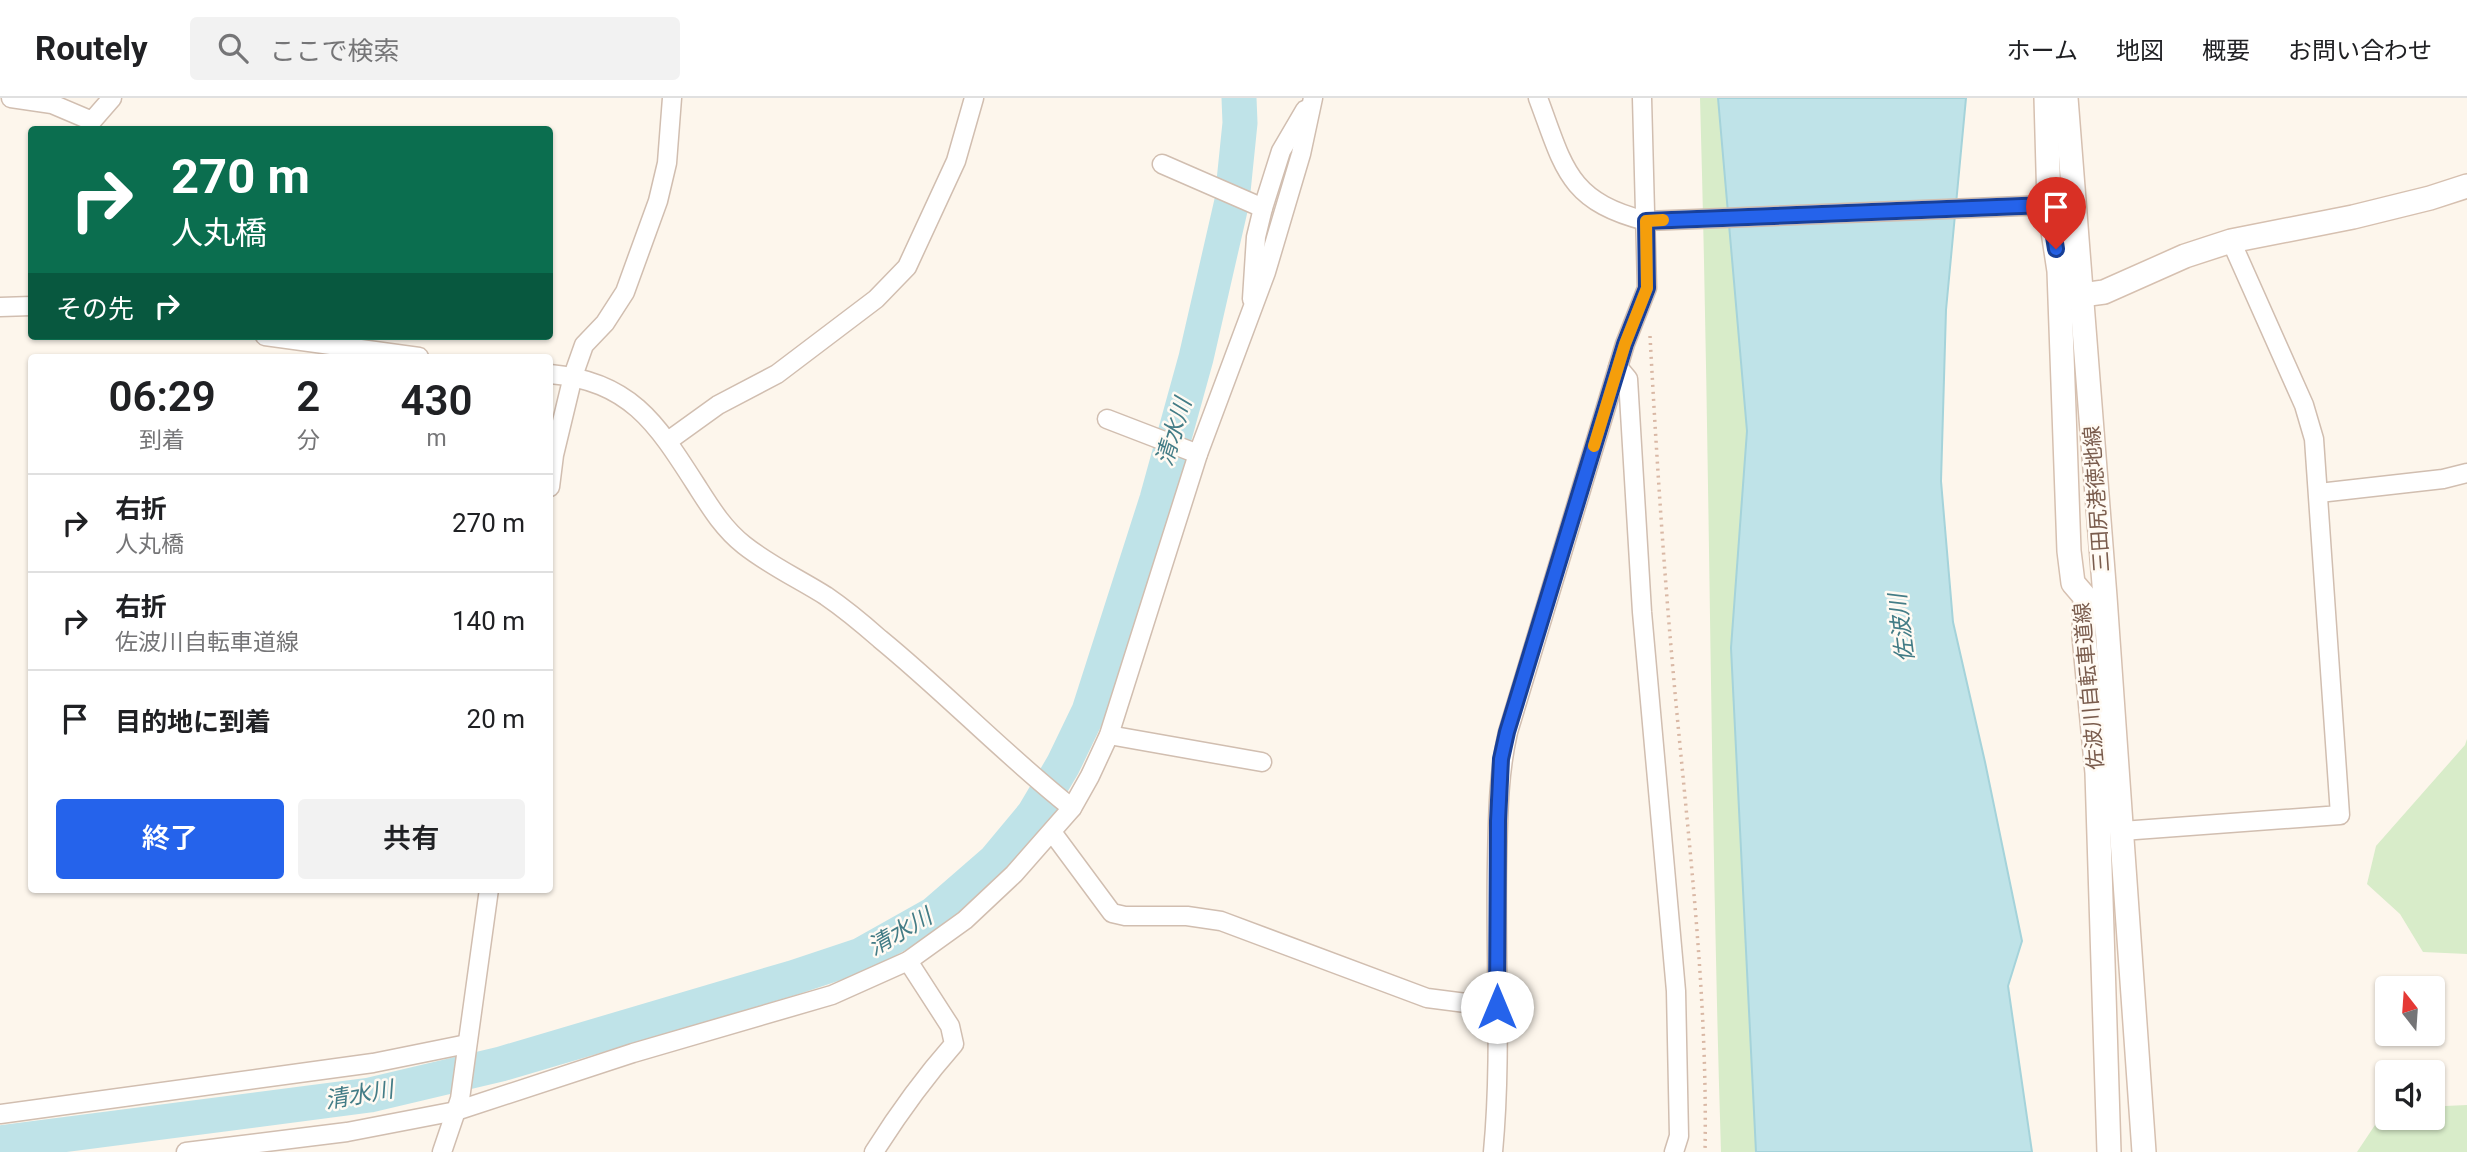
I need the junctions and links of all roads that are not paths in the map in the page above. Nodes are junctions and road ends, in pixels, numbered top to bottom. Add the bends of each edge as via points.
1 (11, 98) edge
2 (112, 98) edge
3 (673, 98) edge
4 (974, 98) edge
5 (1313, 98) edge
6 (1538, 98) edge
7 (1642, 98) edge
8 (2046, 98) edge
9 (2066, 98) edge
10 (1162, 164) dead end
11 (2467, 186) edge
12 (2040, 205) junction
13 (1263, 208) junction
14 (1646, 221) junction
15 (2231, 241) junction
16 (2082, 295) junction
17 (28, 306) edge
18 (0, 307) edge
19 (1251, 312) junction
20 (294, 340) edge
21 (397, 354) edge
22 (1618, 368) junction
23 (553, 374) edge
24 (573, 376) junction
25 (1107, 419) dead end
26 (668, 441) junction
27 (1198, 454) junction
28 (553, 463) edge
29 (2467, 473) edge
30 (2319, 493) junction
31 (2095, 597) junction
32 (1109, 736) junction
33 (1262, 762) dead end
34 (1068, 804) junction
35 (2122, 831) junction
36 (1052, 832) junction
37 (488, 893) edge
38 (908, 961) junction
39 (1497, 1007) junction
40 (466, 1049) junction
41 (458, 1105) junction
42 (0, 1114) edge
43 (186, 1152) edge
44 (442, 1152) edge
45 (874, 1152) edge
46 (1493, 1152) edge
47 (1674, 1152) edge
48 (2109, 1152) edge
49 (2144, 1152) edge

1 - 2 street via 52,104 92,121
3 - 24 street via 658,201 625,292 584,345
4 - 26 street via 956,161 907,267 876,299 776,374 718,405
5 - 13 street via 1281,151
5 - 19 street via 1301,154
6 - 14 street via 1566,171 1587,195 1618,214
7 - 14 street
8 - 12 main road, 佐波川自転車道線
9 - 16 main road, 三田尻港徳地線
10 - 13 street
11 - 15 main road via 2353,217
12 - 14 street
12 - 31 main road, 佐波川自転車道線 via 2059,271 2073,583
13 - 19 street via 1256,237
14 - 22 street via 1647,288
15 - 16 main road via 2104,292
15 - 30 street via 2305,405 2315,439
16 - 31 main road, 三田尻港徳地線
17 - 18 street
19 - 27 street
20 - 21 street
22 - 39 street via 1501,759
22 - 47 street via 1628,379 1642,612 1676,991 1679,1136
23 - 24 street
24 - 26 street via 620,393
24 - 28 street
25 - 27 street
26 - 34 street via 721,525 745,547 828,597
27 - 32 street
29 - 30 street
30 - 35 street via 2340,815
31 - 35 main road, 三田尻港徳地線
31 - 48 main road, 佐波川自転車道線 via 2084,636 2097,773
32 - 33 street
32 - 34 street via 1090,776
34 - 36 street
35 - 49 main road, 三田尻港徳地線
36 - 38 street via 965,920
36 - 39 street via 1112,913 1221,920 1427,998
37 - 40 street
38 - 41 street via 832,995
38 - 45 street via 950,1026 954,1044
39 - 46 street
40 - 41 street
40 - 42 street
41 - 43 street via 347,1132
41 - 44 street

